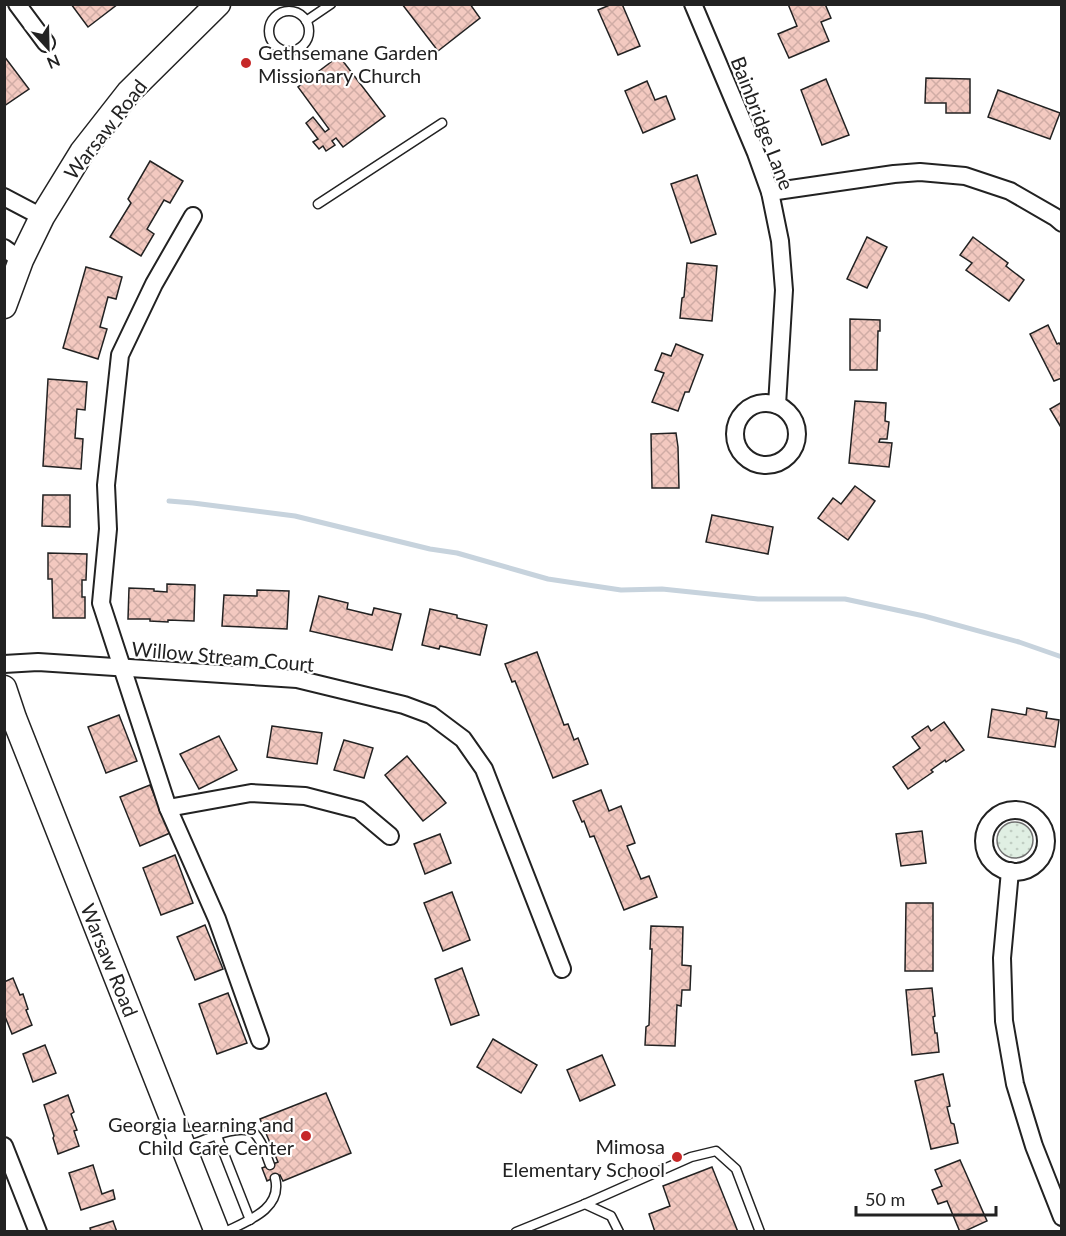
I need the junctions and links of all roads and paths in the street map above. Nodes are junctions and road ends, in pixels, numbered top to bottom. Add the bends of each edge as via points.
1 (17, 4) edge
2 (218, 4) edge
3 (331, 4) edge
4 (693, 4) edge
5 (306, 21) junction
6 (46, 43) dead end
7 (442, 123) dead end
8 (770, 192) junction
9 (4, 197) edge
10 (318, 204) dead end
11 (193, 216) dead end
12 (42, 217) junction
13 (1062, 223) edge
14 (13, 254) edge
15 (4, 306) edge
16 (777, 405) dead end
17 (4, 664) edge
18 (124, 668) junction
19 (4, 688) edge
20 (168, 808) junction
21 (390, 836) dead end
22 (1010, 871) dead end
23 (562, 969) dead end
24 (260, 1040) dead end
25 (217, 1136) junction
26 (4, 1146) edge
27 (184, 1148) junction
28 (270, 1165) dead end
29 (274, 1178) dead end
30 (585, 1204) junction
31 (1062, 1217) edge
32 (250, 1220) junction
33 (38, 1232) edge
34 (217, 1232) edge
35 (225, 1232) edge
36 (516, 1232) edge
37 (619, 1232) edge
38 (760, 1232) edge

1 - 6 street
2 - 12 street, Warsaw Road via 129,92 82,152
3 - 5 lane
4 - 8 street, Bainbridge Lane
5 - 5 lane via 296,12 282,12 269,27 271,41 282,50 302,47 309,35
7 - 10 lane
8 - 13 street via 894,174 964,176 1010,191
8 - 16 street, Bainbridge Lane via 784,290
9 - 12 street
11 - 18 street via 120,355 106,485 108,529 101,603
12 - 14 street, Warsaw Road
14 - 15 street, Warsaw Road
17 - 18 street, Willow Stream Court
18 - 20 street
18 - 23 street, Willow Stream Court via 297,680 431,715 463,739 484,769
19 - 27 street, Warsaw Road
20 - 21 street via 251,793 305,796 359,810
20 - 24 street via 217,919
22 - 31 street via 1002,958 1004,1022 1015,1084
25 - 27 lane
25 - 28 lane via 245,1129 254,1133
25 - 32 lane
26 - 33 street
27 - 34 street, Warsaw Road
29 - 32 lane via 274,1198
30 - 36 lane
30 - 37 lane via 610,1216
30 - 38 lane via 691,1156 716,1151 736,1169
32 - 35 lane

